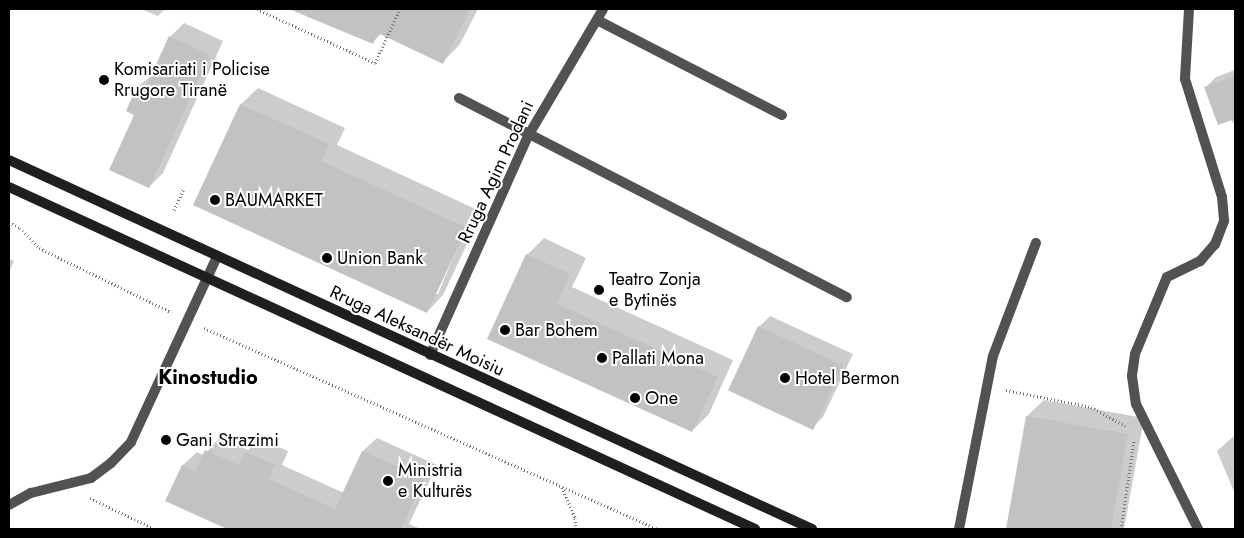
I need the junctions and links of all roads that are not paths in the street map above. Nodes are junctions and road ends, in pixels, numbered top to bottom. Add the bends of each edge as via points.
1 (603, 9) edge
2 (1189, 9) edge
3 (597, 20) junction
4 (459, 98) dead end
5 (782, 115) dead end
6 (528, 136) junction
7 (9, 160) edge
8 (9, 187) edge
9 (1036, 243) dead end
10 (217, 257) junction
11 (208, 277) junction
12 (847, 297) dead end
13 (430, 355) junction
14 (9, 505) edge
15 (755, 529) edge
16 (812, 529) edge
17 (959, 529) edge
18 (1198, 529) edge

1 - 3 street, Rruga Agim Prodani
2 - 18 street via 1185,79 1222,197 1224,221 1215,244 1200,261 1167,277 1135,354 1132,376 1136,404
3 - 5 street
3 - 6 street, Rruga Agim Prodani
4 - 6 street
6 - 12 street
6 - 13 street, Rruga Agim Prodani
7 - 10 main road, Rruga Aleksandër Moisiu
8 - 11 main road
9 - 17 street via 994,356
10 - 11 street
10 - 13 main road, Rruga Aleksandër Moisiu
11 - 14 street via 131,442 91,478 31,493
11 - 15 main road
13 - 16 main road, Rruga Aleksandër Moisiu

